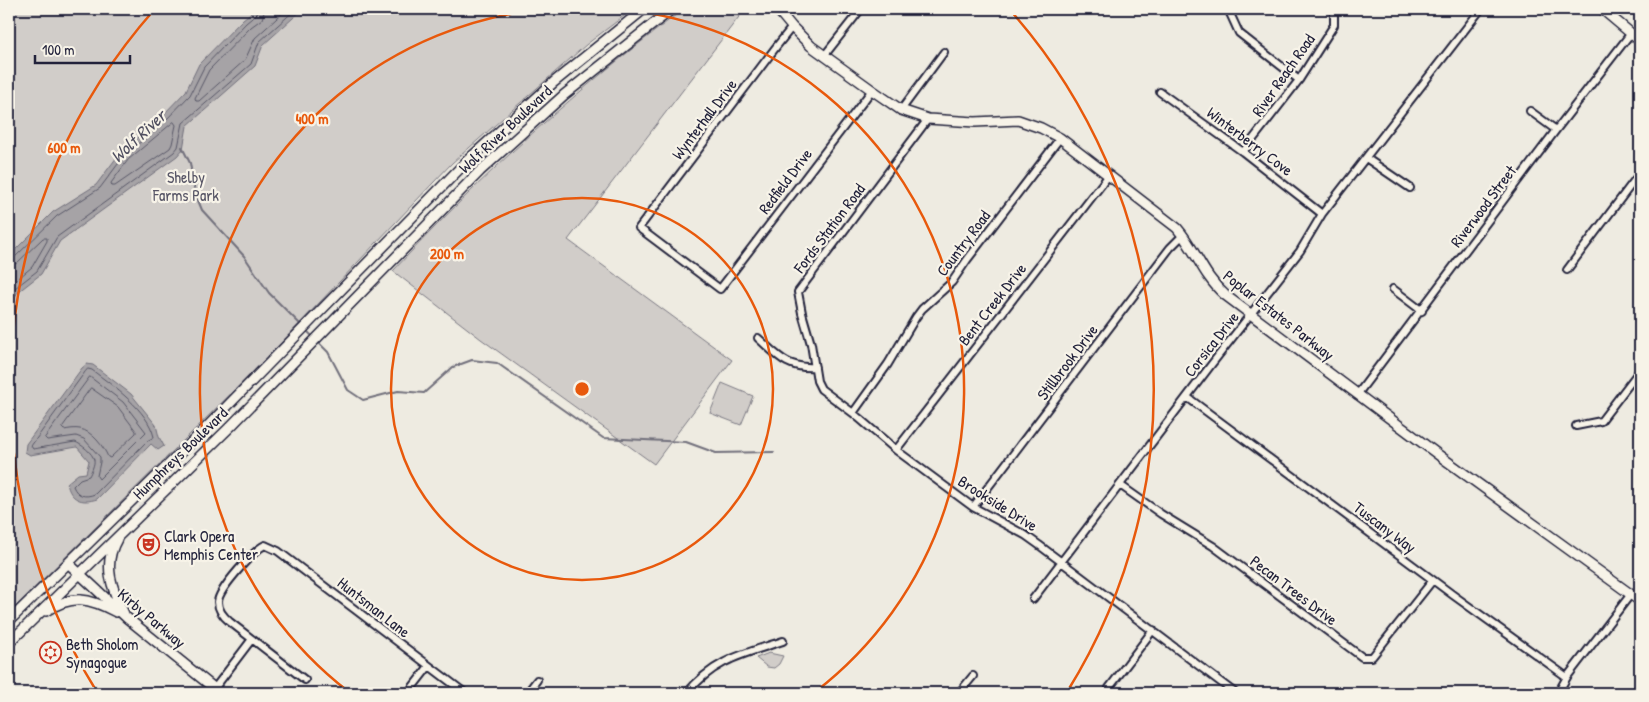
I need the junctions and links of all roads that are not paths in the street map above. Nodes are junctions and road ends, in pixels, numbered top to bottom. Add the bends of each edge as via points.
1 (644, 9) edge
2 (672, 9) edge
3 (777, 9) edge
4 (861, 9) edge
5 (1228, 9) edge
6 (1334, 9) edge
7 (1481, 9) edge
8 (1602, 9) edge
9 (792, 27) junction
10 (1631, 33) junction
11 (1640, 41) edge
12 (944, 52) dead end
13 (824, 56) junction
14 (1299, 80) junction
15 (872, 90) junction
16 (1160, 92) dead end
17 (901, 110) junction
18 (1530, 110) dead end
19 (928, 119) junction
20 (1556, 130) junction
21 (1060, 138) junction
22 (1243, 152) junction
23 (1366, 158) junction
24 (1640, 173) edge
25 (1109, 175) junction
26 (1410, 188) dead end
27 (1322, 214) junction
28 (1183, 235) junction
29 (1567, 270) dead end
30 (359, 272) joint
31 (370, 283) joint
32 (720, 289) joint
33 (1393, 289) dead end
34 (1422, 311) junction
35 (1250, 315) junction
36 (758, 338) dead end
37 (814, 367) junction
38 (1640, 370) edge
39 (1358, 395) junction
40 (1187, 397) junction
41 (853, 413) junction
42 (1576, 426) dead end
43 (896, 450) junction
44 (1120, 485) junction
45 (973, 507) junction
46 (123, 530) junction
47 (1061, 562) junction
48 (68, 563) junction
49 (78, 573) junction
50 (1433, 580) junction
51 (1631, 594) junction
52 (1033, 599) dead end
53 (1640, 601) edge
54 (127, 618) junction
55 (32, 620) junction
56 (9, 621) edge
57 (1153, 630) junction
58 (252, 639) junction
59 (783, 641) dead end
60 (9, 643) edge
61 (429, 666) junction
62 (973, 676) dead end
63 (1568, 677) junction
64 (305, 680) dead end
65 (537, 680) dead end
66 (1109, 688) dead end
67 (217, 691) edge
68 (1227, 691) edge
69 (408, 693) edge
70 (465, 693) edge
71 (527, 693) edge
72 (688, 693) edge
73 (959, 693) edge
74 (1235, 693) edge
75 (1558, 693) edge

1 - 30 main road, Wolf River Boulevard via 554,82 469,159
2 - 31 main road, Wolf River Boulevard via 564,95 480,171
3 - 9 main road, Poplar Estates Parkway
4 - 13 street
5 - 14 street via 1239,33
6 - 14 street, River Reach Road via 1334,25
7 - 23 street, Corsica Drive
8 - 10 main road
9 - 13 main road, Poplar Estates Parkway
9 - 32 street, Wynterhall Drive via 639,228
10 - 11 main road
10 - 20 street, Riverwood Street
12 - 17 street
13 - 15 main road, Poplar Estates Parkway
14 - 22 street, River Reach Road
15 - 17 main road, Poplar Estates Parkway
15 - 32 street, Redfield Drive
16 - 22 street, Winterberry Cove
17 - 19 main road, Poplar Estates Parkway
18 - 20 street
19 - 21 main road, Poplar Estates Parkway via 1018,120
19 - 37 street, Fords Station Road via 798,292
20 - 34 street, Riverwood Street
21 - 25 main road, Poplar Estates Parkway
21 - 41 street, Country Road via 952,282 922,309
22 - 27 street, Winterberry Cove
23 - 26 street
23 - 27 street, Corsica Drive
24 - 29 street
25 - 28 main road, Poplar Estates Parkway
25 - 43 street, Bent Creek Drive
27 - 35 street, Corsica Drive via 1300,251
28 - 35 main road, Poplar Estates Parkway via 1210,280
28 - 45 street, Stillbrook Drive
30 - 48 main road, Humphreys Boulevard
31 - 46 main road, Humphreys Boulevard via 231,426
33 - 34 street
34 - 39 street, Riverwood Street
35 - 39 main road, Poplar Estates Parkway
35 - 40 street, Corsica Drive
36 - 37 street via 791,365
37 - 41 street, Brookside Drive via 821,389
38 - 42 street via 1601,421
39 - 51 main road, Poplar Estates Parkway
40 - 44 street, Corsica Drive
40 - 50 street, Tuscany Way
41 - 43 street, Brookside Drive
43 - 45 street, Brookside Drive
44 - 47 street, Corsica Drive
44 - 50 street, Pecan Trees Drive via 1206,541 1362,656 1372,657
45 - 47 street, Brookside Drive
46 - 49 main road, Humphreys Boulevard
46 - 54 main road via 113,547 109,573
47 - 52 street, Corsica Drive
47 - 57 street, Brookside Drive
48 - 49 main road, Kirby Parkway
48 - 56 main road, Humphreys Boulevard
49 - 54 main road, Kirby Parkway
49 - 55 main road, Humphreys Boulevard
50 - 63 street, Tuscany Way
51 - 53 main road, Poplar Estates Parkway
51 - 63 street
54 - 55 main road via 80,599 60,603
54 - 67 main road, Kirby Parkway
55 - 60 main road, Humphreys Boulevard
57 - 66 street
57 - 68 street, Brookside Drive
58 - 61 street, Huntsman Lane via 221,613 218,600 221,591 265,545 278,550
58 - 64 street
58 - 67 street
59 - 72 street via 726,661 709,671
61 - 69 street
61 - 70 street, Huntsman Lane
62 - 73 street
63 - 75 street
65 - 71 street
68 - 74 street, Brookside Drive

